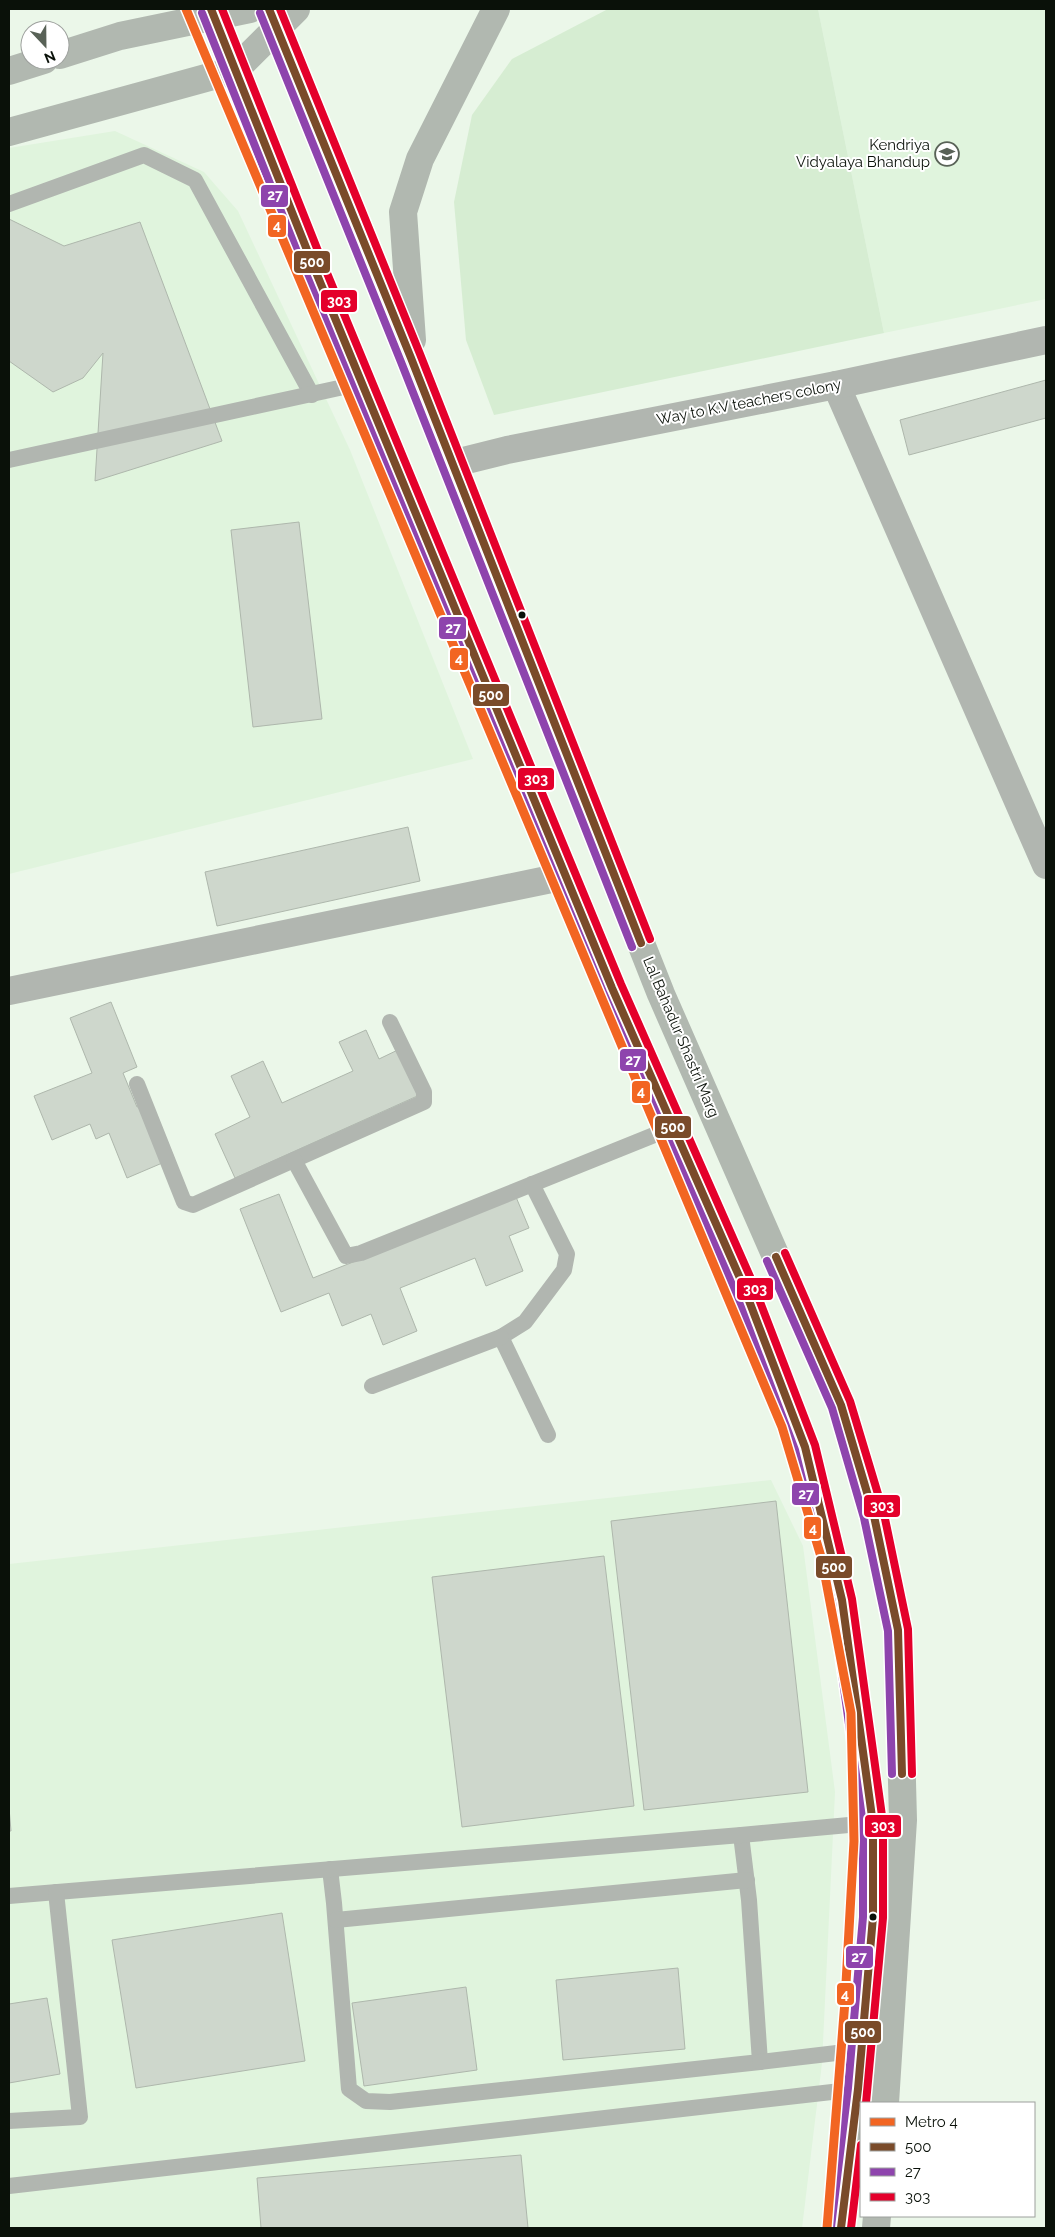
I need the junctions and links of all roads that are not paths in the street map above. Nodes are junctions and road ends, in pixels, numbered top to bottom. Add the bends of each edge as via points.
1 (211, 9) edge
2 (250, 9) edge
3 (296, 9) edge
4 (496, 9) edge
5 (273, 19) edge
6 (70, 52) edge
7 (235, 70) junction
8 (9, 132) edge
9 (9, 204) edge
10 (1046, 340) edge
11 (414, 364) junction
12 (362, 383) junction
13 (836, 385) junction
14 (312, 394) junction
15 (9, 460) edge
16 (451, 464) junction
17 (1046, 865) edge
18 (566, 876) junction
19 (9, 991) edge
20 (390, 1022) dead end
21 (137, 1084) dead end
22 (674, 1127) junction
23 (294, 1160) junction
24 (532, 1184) junction
25 (501, 1337) junction
26 (372, 1386) dead end
27 (548, 1436) dead end
28 (903, 1820) junction
29 (873, 1824) junction
30 (741, 1835) junction
31 (330, 1869) junction
32 (747, 1880) junction
33 (56, 1892) junction
34 (9, 1896) edge
35 (336, 1920) junction
36 (862, 2050) junction
37 (760, 2062) junction
38 (858, 2089) junction
39 (885, 2102) edge
40 (9, 2121) edge
41 (9, 2186) edge
42 (841, 2228) edge

1 - 7 main road
2 - 6 main road, bridge via 120,36
3 - 5 main road
4 - 11 main road via 420,159 403,212
5 - 7 main road
5 - 11 main road, Lal Bahadur Shastri Marg
7 - 8 main road
7 - 12 main road
9 - 14 lane via 144,155 195,180
10 - 13 street, Way to K.V teachers colony
11 - 16 main road, Lal Bahadur Shastri Marg
12 - 14 lane
12 - 18 main road
13 - 16 street, Way to K.V teachers colony
13 - 17 street
14 - 15 lane
16 - 28 main road, Lal Bahadur Shastri Marg via 661,994 841,1405 874,1516 898,1630
18 - 19 street
18 - 22 main road
20 - 23 lane via 424,1092 424,1102
21 - 23 lane via 184,1202 193,1205
22 - 24 lane
22 - 29 main road via 743,1284 805,1447 842,1600
23 - 24 lane via 346,1256 361,1253
24 - 25 lane via 567,1254 564,1270 525,1322
25 - 26 lane
25 - 27 lane
28 - 29 lane
28 - 39 main road, Lal Bahadur Shastri Marg
29 - 30 lane
29 - 36 main road via 873,1917
30 - 31 lane
30 - 32 lane
31 - 33 lane
31 - 35 lane
32 - 35 lane
32 - 37 lane
33 - 34 lane
33 - 40 lane via 80,2117
35 - 37 lane via 349,2089 366,2101 390,2102
36 - 37 lane
36 - 38 main road
38 - 41 lane
38 - 42 main road

